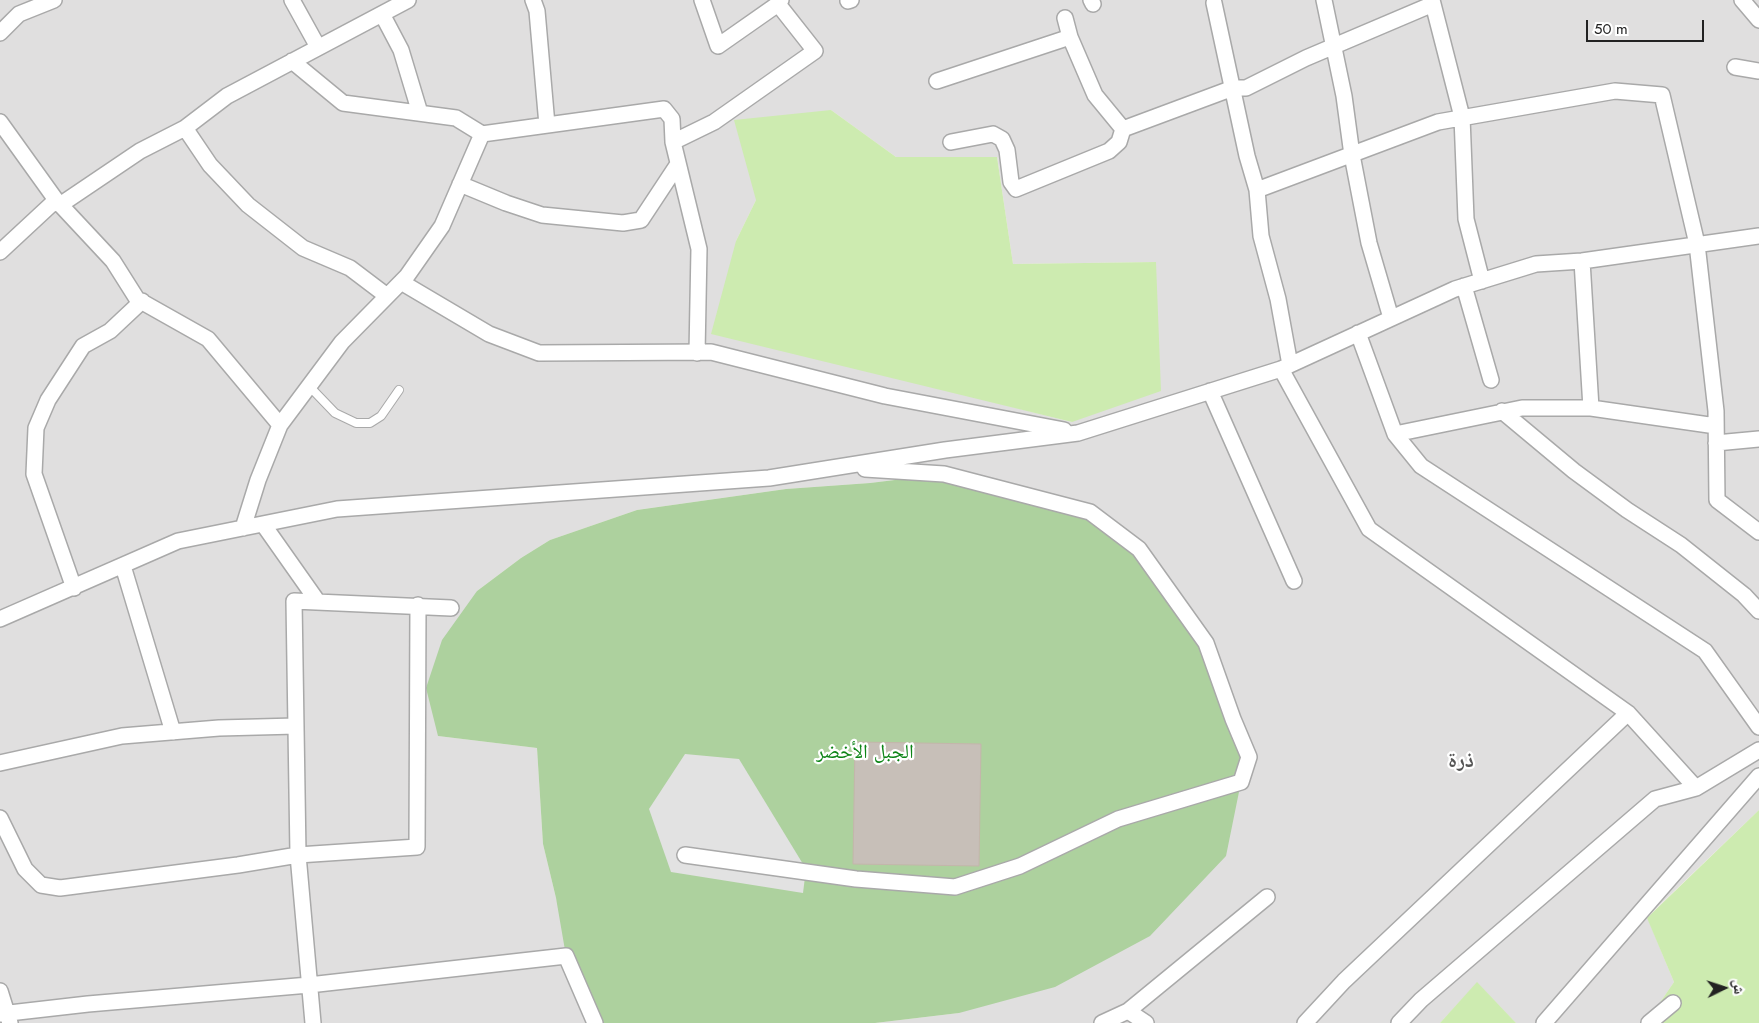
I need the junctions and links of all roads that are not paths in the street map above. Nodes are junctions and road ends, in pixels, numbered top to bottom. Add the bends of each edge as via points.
1 (54, 0) edge
2 (292, 0) edge
3 (408, 0) edge
4 (533, 0) edge
5 (702, 0) edge
6 (1324, 0) edge
7 (1742, 0) edge
8 (780, 2) edge
9 (1432, 2) edge
10 (1214, 3) dead end
11 (382, 14) junction
12 (1065, 18) dead end
13 (1759, 20) edge
14 (0, 33) edge
15 (1070, 37) junction
16 (1334, 46) junction
17 (318, 47) junction
18 (292, 61) junction
19 (1735, 67) dead end
20 (1759, 71) edge
21 (937, 81) dead end
22 (1233, 88) junction
23 (420, 113) junction
24 (1462, 117) junction
25 (0, 122) edge
26 (547, 126) junction
27 (185, 128) junction
28 (1123, 129) junction
29 (482, 134) junction
30 (673, 142) junction
31 (951, 142) dead end
32 (1352, 155) junction
33 (678, 164) junction
34 (460, 184) junction
35 (1257, 190) junction
36 (58, 202) junction
37 (1759, 236) edge
38 (1697, 244) junction
39 (0, 252) edge
40 (1582, 261) junction
41 (1482, 281) junction
42 (401, 282) junction
43 (1464, 286) junction
44 (387, 296) junction
45 (142, 301) junction
46 (1391, 318) junction
47 (1358, 333) junction
48 (697, 353) junction
49 (1286, 367) junction
50 (1491, 380) dead end
51 (309, 386) junction
52 (399, 390) dead end
53 (1210, 391) junction
54 (1591, 408) junction
55 (1502, 411) junction
56 (280, 425) junction
57 (1716, 426) junction
58 (1078, 433) junction
59 (1395, 434) junction
60 (1759, 439) edge
61 (1716, 443) junction
62 (834, 468) junction
63 (263, 524) junction
64 (243, 528) junction
65 (1759, 532) edge
66 (123, 566) junction
67 (1294, 580) dead end
68 (74, 588) junction
69 (318, 602) junction
70 (418, 606) junction
71 (451, 608) dead end
72 (1759, 611) edge
73 (0, 619) edge
74 (1628, 713) junction
75 (296, 726) junction
76 (1759, 727) edge
77 (173, 732) junction
78 (1759, 750) edge
79 (0, 763) edge
80 (1759, 776) edge
81 (1696, 788) junction
82 (0, 818) edge
83 (298, 855) junction
84 (685, 855) dead end
85 (1267, 897) dead end
86 (309, 986) junction
87 (0, 991) edge
88 (1673, 1003) dead end
89 (1128, 1011) junction
90 (6, 1017) edge
91 (313, 1023) edge
92 (595, 1023) edge
93 (1102, 1023) edge
94 (1146, 1023) edge
95 (1306, 1023) edge
96 (1399, 1023) edge
97 (1544, 1023) edge
98 (1649, 1023) edge

1 - 14 street via 20,14
2 - 17 street
3 - 11 street
4 - 26 street via 537,11
5 - 8 street via 718,46
6 - 16 street
7 - 13 street
8 - 30 street via 815,52 714,122
9 - 16 street
9 - 24 street
10 - 22 street
11 - 17 street
11 - 23 street via 401,50
12 - 15 street
15 - 21 street
15 - 28 street via 1095,95
16 - 22 street via 1246,88
16 - 32 street
17 - 18 street
18 - 23 street via 343,103
18 - 27 street via 227,96
19 - 20 street
22 - 28 street
22 - 35 street
23 - 29 street via 456,118
24 - 32 street via 1438,122
24 - 38 street via 1615,91 1662,95
24 - 41 street via 1466,219
25 - 36 street
26 - 29 street
26 - 30 street via 664,109 672,119
27 - 36 street via 140,151
27 - 44 street via 210,165 248,205 302,248 350,268
28 - 31 street via 1119,142 1109,151 1016,189 1010,182 1007,150 1002,140 993,134
29 - 34 street
30 - 33 street
32 - 35 street
32 - 46 street via 1369,243
33 - 34 street via 641,220 623,223 542,215
33 - 48 street via 699,248
34 - 42 street via 442,226
35 - 49 street via 1261,236 1278,299
36 - 39 street
36 - 45 street via 113,261
37 - 38 street
38 - 40 street
38 - 57 street
40 - 41 street via 1536,264
40 - 54 street
41 - 43 street
42 - 44 street
42 - 48 street via 489,334 539,352
43 - 46 street
43 - 50 street
44 - 51 street via 342,342
45 - 56 street via 208,339
45 - 68 street via 110,330 83,346 48,400 36,428 34,474
46 - 47 street
47 - 49 street
47 - 59 street
48 - 58 street via 711,352 885,396
49 - 53 street
49 - 74 street via 1369,529
51 - 52 lane via 335,413 356,423 370,423 381,416
51 - 56 street
53 - 58 street
53 - 67 street
54 - 55 street
54 - 57 street
55 - 59 street
55 - 72 street via 1596,488 1681,545 1744,595
56 - 64 street
57 - 61 street
58 - 62 street
59 - 76 street via 1421,466 1704,651
60 - 61 street
61 - 65 street via 1717,500
62 - 63 street via 769,478 662,487 337,509
62 - 84 street via 944,474 1090,512 1139,549 1206,643 1249,757 1241,782 1118,819 1020,866 955,886 856,879
63 - 64 street
63 - 69 street
64 - 66 street via 178,541
66 - 68 street
66 - 77 street
68 - 73 street
69 - 70 street
69 - 75 street via 294,601
70 - 71 street
70 - 83 street via 417,847
74 - 81 street
74 - 95 street via 1344,980
75 - 77 street
75 - 83 street
77 - 79 street via 122,736
78 - 81 street
80 - 97 street
81 - 96 street via 1655,799 1421,1000
82 - 83 street via 25,869 41,885 60,888
83 - 86 street
85 - 89 street
86 - 90 street
86 - 91 street
86 - 92 street via 566,956
87 - 90 street
88 - 98 street
89 - 93 street
89 - 94 street

